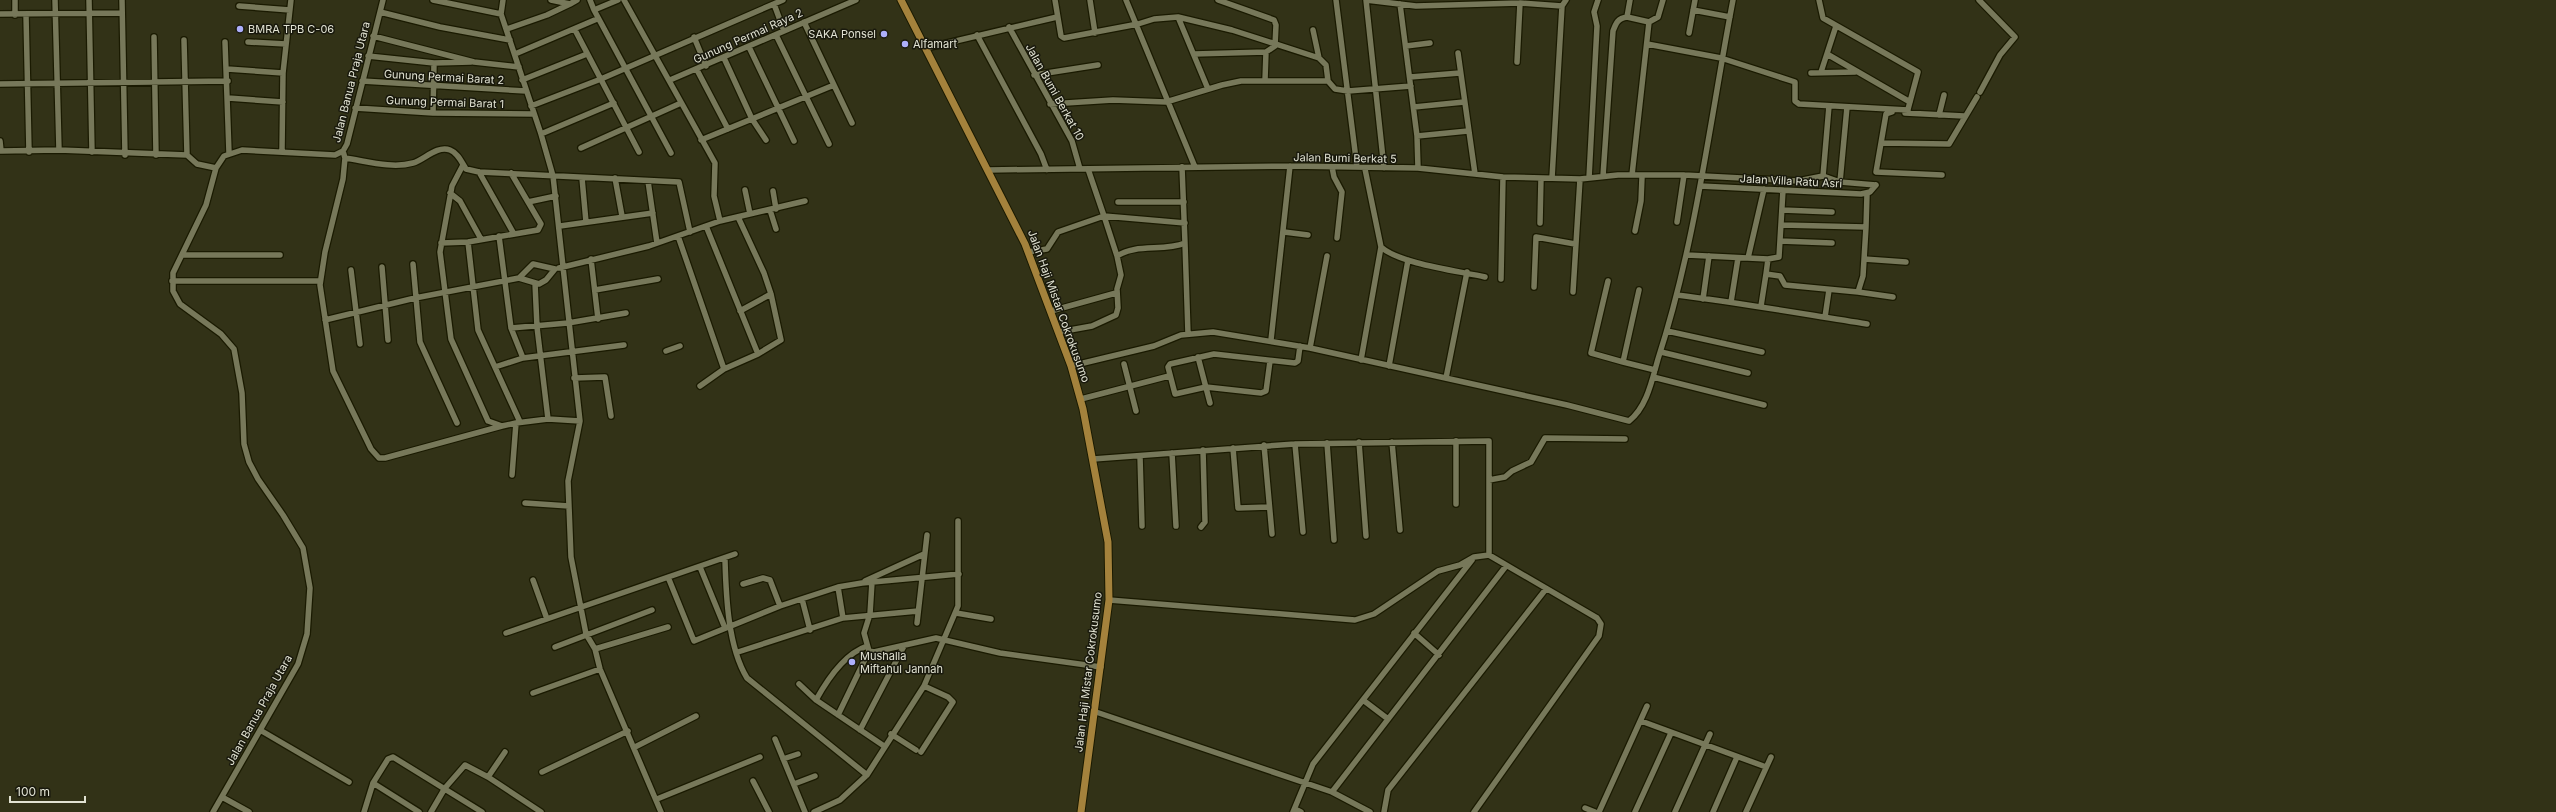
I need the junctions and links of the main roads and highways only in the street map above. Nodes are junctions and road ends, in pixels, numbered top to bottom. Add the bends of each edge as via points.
1 (901, 0) edge
2 (1083, 811) edge

1 - 2 main road, Jalan Haji Mistar Cokrokusumo via 1028,252 1072,366 1094,459 1108,542 1109,600

